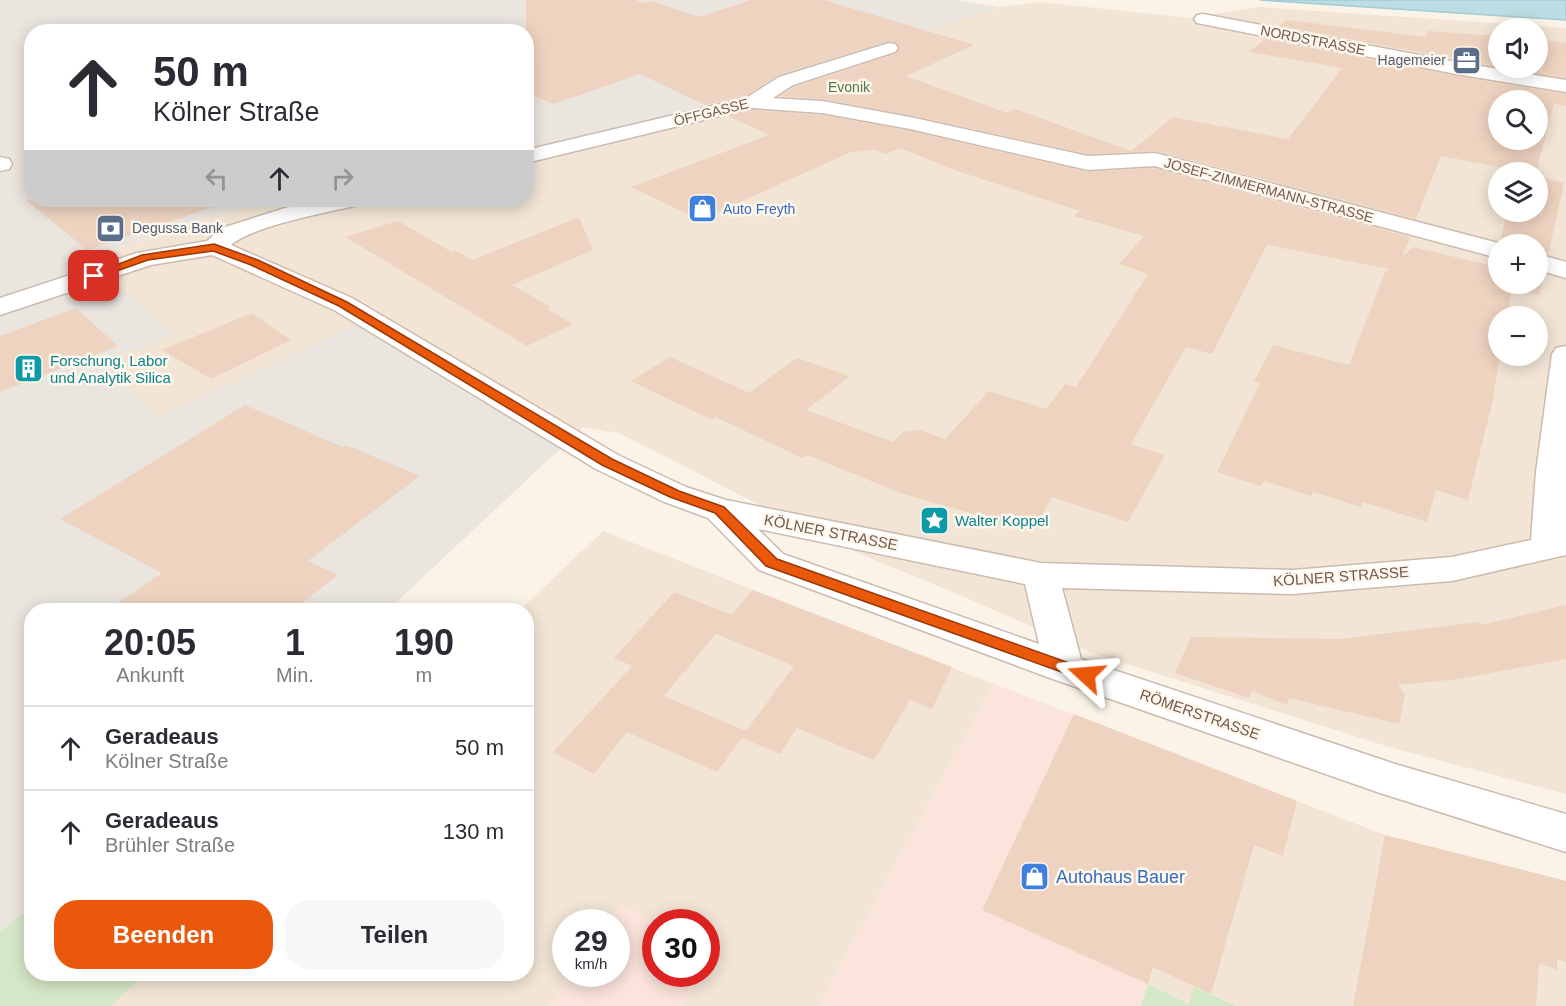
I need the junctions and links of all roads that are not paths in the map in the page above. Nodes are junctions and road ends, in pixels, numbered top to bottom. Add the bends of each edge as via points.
1 (1203, 19) dead end
2 (889, 48) dead end
3 (1566, 86) edge
4 (753, 102) junction
5 (534, 155) edge
6 (320, 207) edge
7 (214, 247) junction
8 (1488, 248) edge
9 (1548, 265) edge
10 (1566, 270) edge
11 (0, 307) edge
12 (1566, 354) edge
13 (720, 510) junction
14 (1557, 547) edge
15 (1041, 575) junction
16 (1064, 668) junction
17 (1566, 833) edge

1 - 3 street, NORDSTRASSE
2 - 4 street, ÖFFGASSE via 786,81
4 - 5 street, ÖFFGASSE
4 - 8 street, JOSEF-ZIMMERMANN-STRASSE via 822,107 910,123 1088,163 1155,159
6 - 7 street via 231,233
7 - 11 street via 146,258
7 - 13 street, KÖLNER STRASSE via 343,304 607,462 674,494
9 - 10 street
12 - 14 street via 1552,472
13 - 15 street, KÖLNER STRASSE
13 - 16 street, RÖMERSTRASSE via 771,562
14 - 15 street, KÖLNER STRASSE via 1452,569 1293,582
15 - 16 street
16 - 17 street, RÖMERSTRASSE via 1395,782

